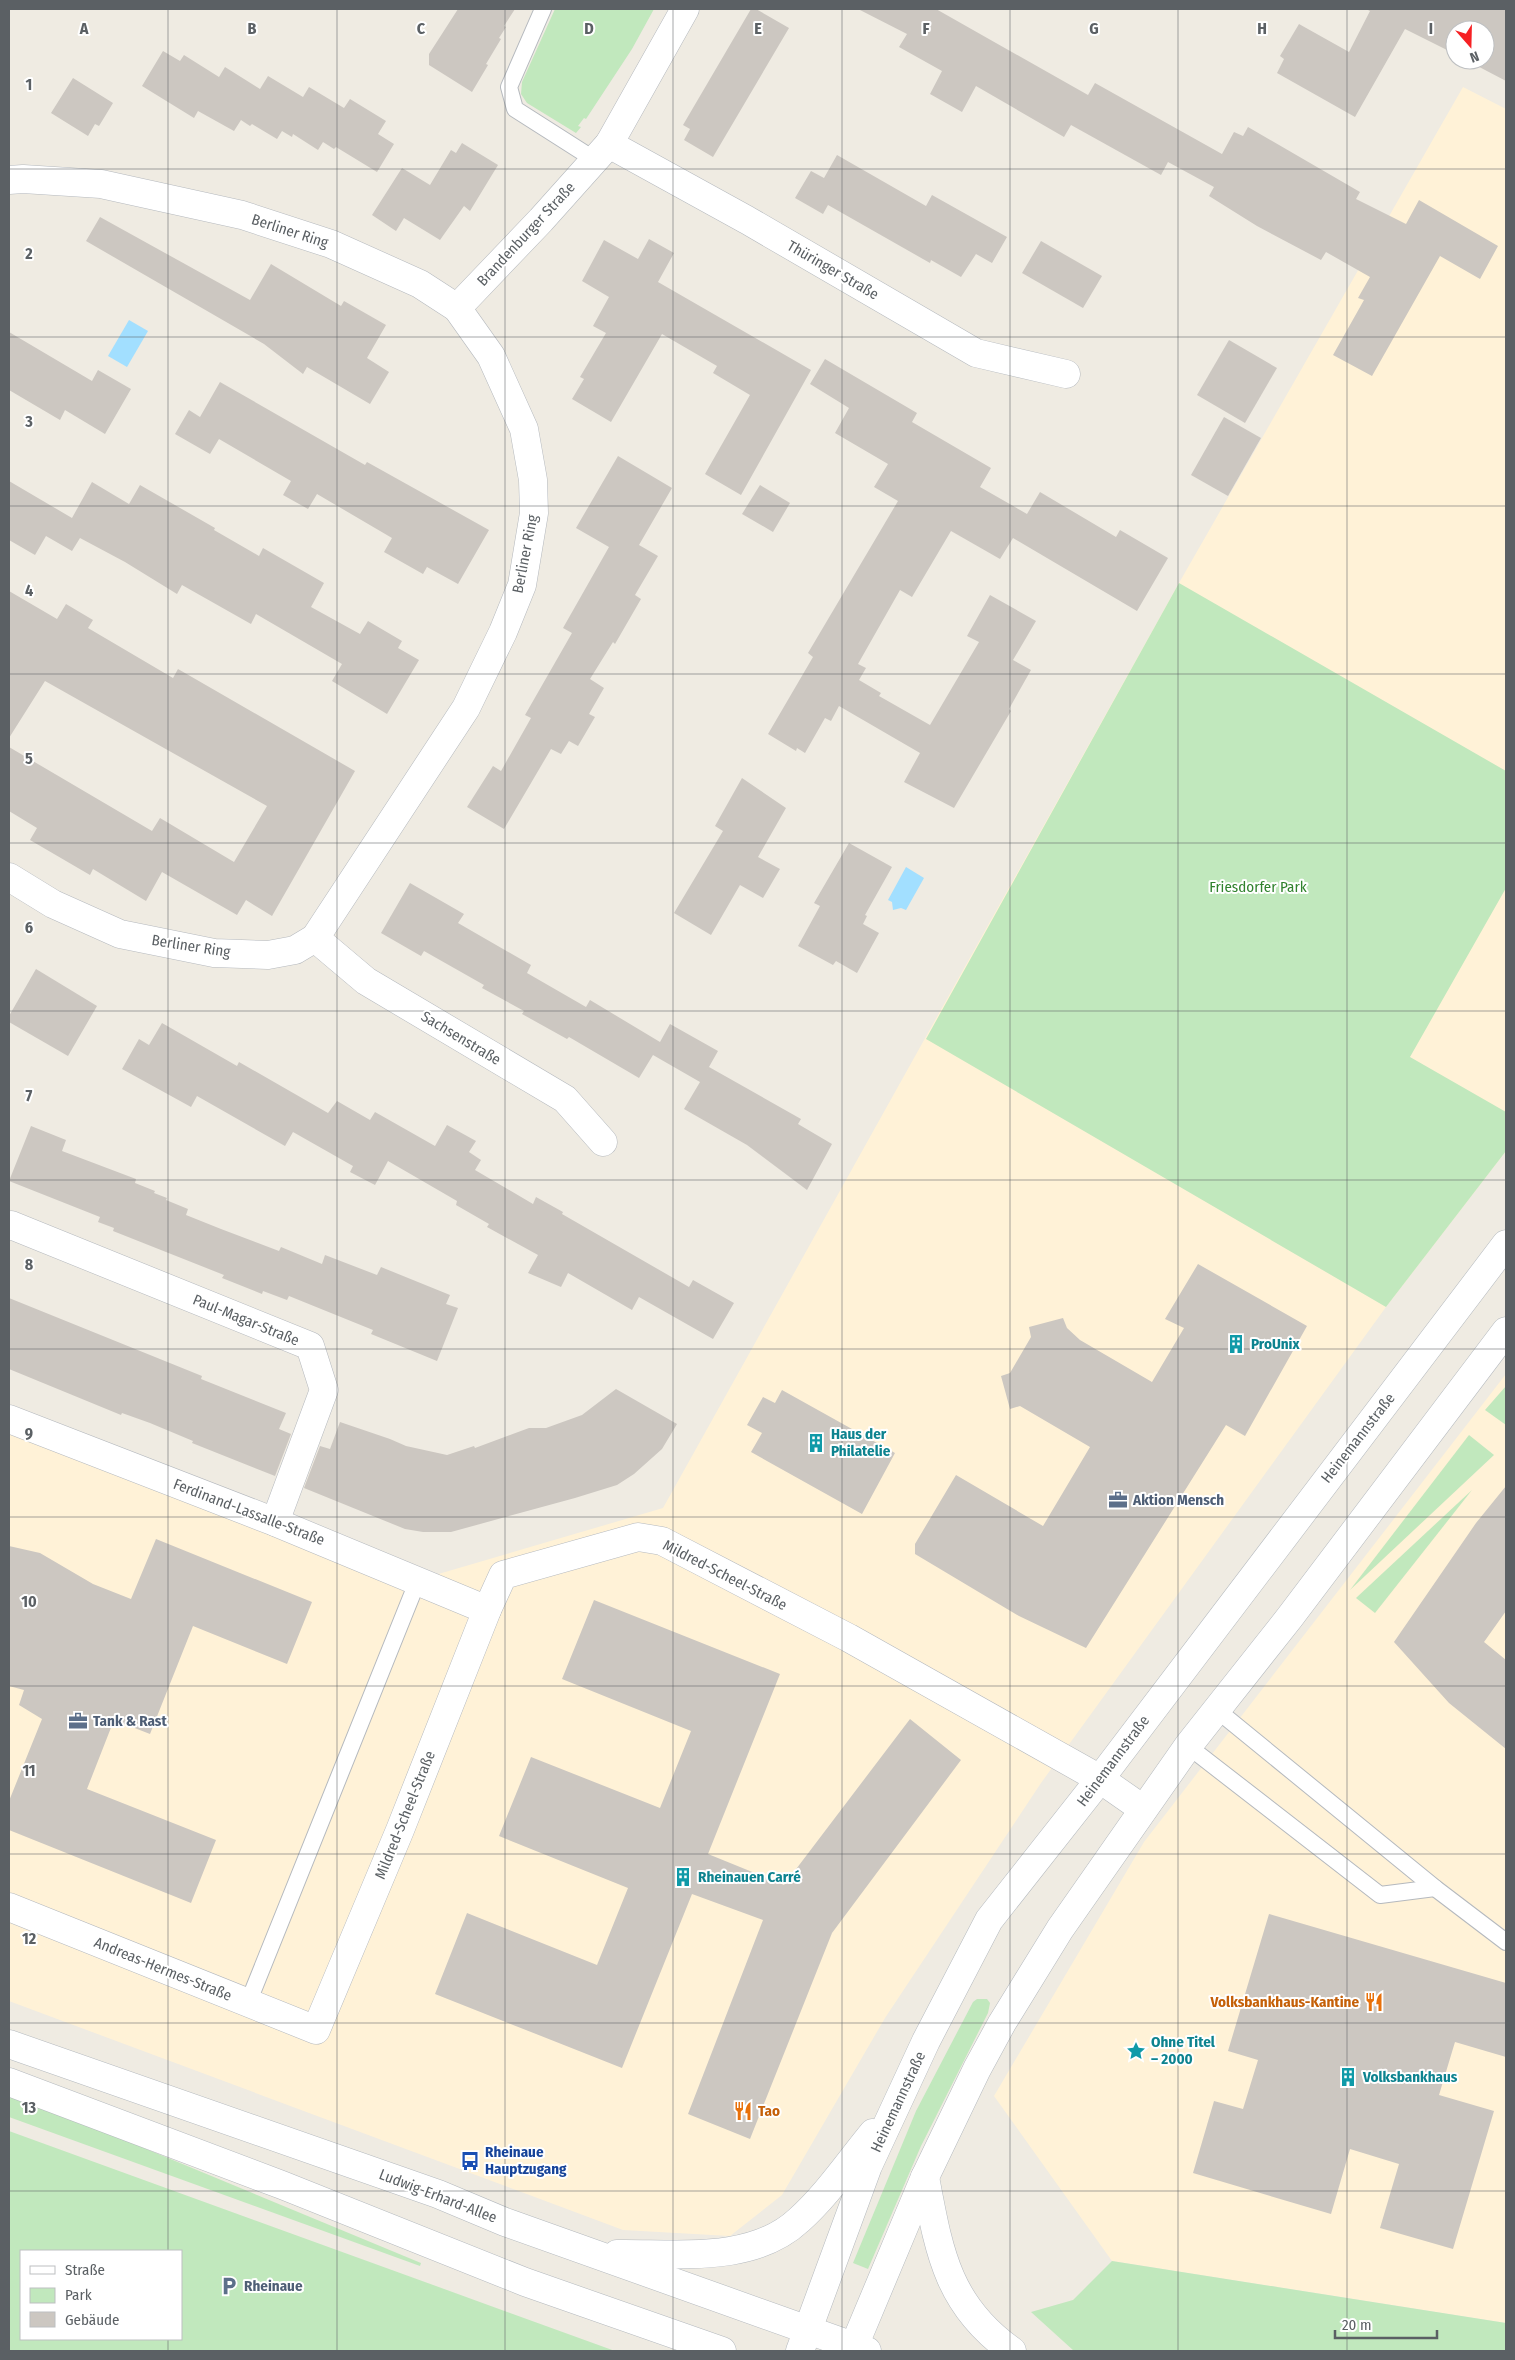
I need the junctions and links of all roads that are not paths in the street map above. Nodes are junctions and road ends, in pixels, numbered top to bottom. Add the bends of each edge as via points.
1 (543, 9) edge
2 (685, 9) edge
3 (602, 152) junction
4 (9, 180) edge
5 (457, 308) junction
6 (1066, 374) dead end
7 (9, 877) edge
8 (315, 938) junction
9 (602, 1142) dead end
10 (9, 1226) edge
11 (1506, 1244) edge
12 (1506, 1331) edge
13 (9, 1419) edge
14 (275, 1522) junction
15 (418, 1580) junction
16 (487, 1610) junction
17 (1217, 1710) junction
18 (1188, 1746) junction
19 (1100, 1779) junction
20 (1143, 1809) junction
21 (1435, 1888) junction
22 (9, 1907) edge
23 (1506, 1942) edge
24 (248, 2003) junction
25 (316, 2030) joint
26 (9, 2044) edge
27 (9, 2082) edge
28 (896, 2105) junction
29 (925, 2177) junction
30 (600, 2254) junction
31 (804, 2340) edge
32 (857, 2350) edge
33 (722, 2351) edge
34 (1012, 2351) edge

1 - 3 lane via 509,87 515,109
2 - 3 street, Brandenburger Straße
3 - 5 street, Brandenburger Straße
3 - 6 street, Thüringer Straße via 746,220 976,353
4 - 5 street, Berliner Ring via 102,184 242,215 331,244 420,284
5 - 8 street, Berliner Ring via 492,356 524,429 533,480 534,513 522,585 466,708
7 - 8 street, Berliner Ring via 53,904 120,934 205,951 268,955 295,950
8 - 9 street, Sachsenstraße via 366,981 565,1099
10 - 14 street, Paul-Magar-Straße via 310,1346 324,1390
11 - 19 street, Heinemannstraße
12 - 17 street
13 - 14 street, Ferdinand-Lassalle-Straße
14 - 15 street, Ferdinand-Lassalle-Straße
15 - 16 street, Ferdinand-Lassalle-Straße
15 - 24 lane
16 - 19 street, Mildred-Scheel-Straße via 503,1575 638,1537 662,1541 849,1638
16 - 25 street, Mildred-Scheel-Straße
17 - 18 street
17 - 21 lane
18 - 20 street
18 - 21 lane via 1380,1895
19 - 20 street, Mildred-Scheel-Straße
19 - 28 street, Heinemannstraße via 989,1920
20 - 29 street via 1060,1929 1002,2023
21 - 23 lane
22 - 24 street, Andreas-Hermes-Straße
24 - 25 street, Andreas-Hermes-Straße
26 - 30 street, Ludwig-Erhard-Allee
27 - 33 street via 282,2185 525,2282
28 - 30 street via 799,2221 774,2238 745,2249 708,2253
28 - 31 street, Heinemannstraße via 868,2166
29 - 32 street
29 - 34 street via 937,2241 956,2290 965,2306 992,2337
30 - 31 street, Ludwig-Erhard-Allee
31 - 32 street, Ludwig-Erhard-Allee

